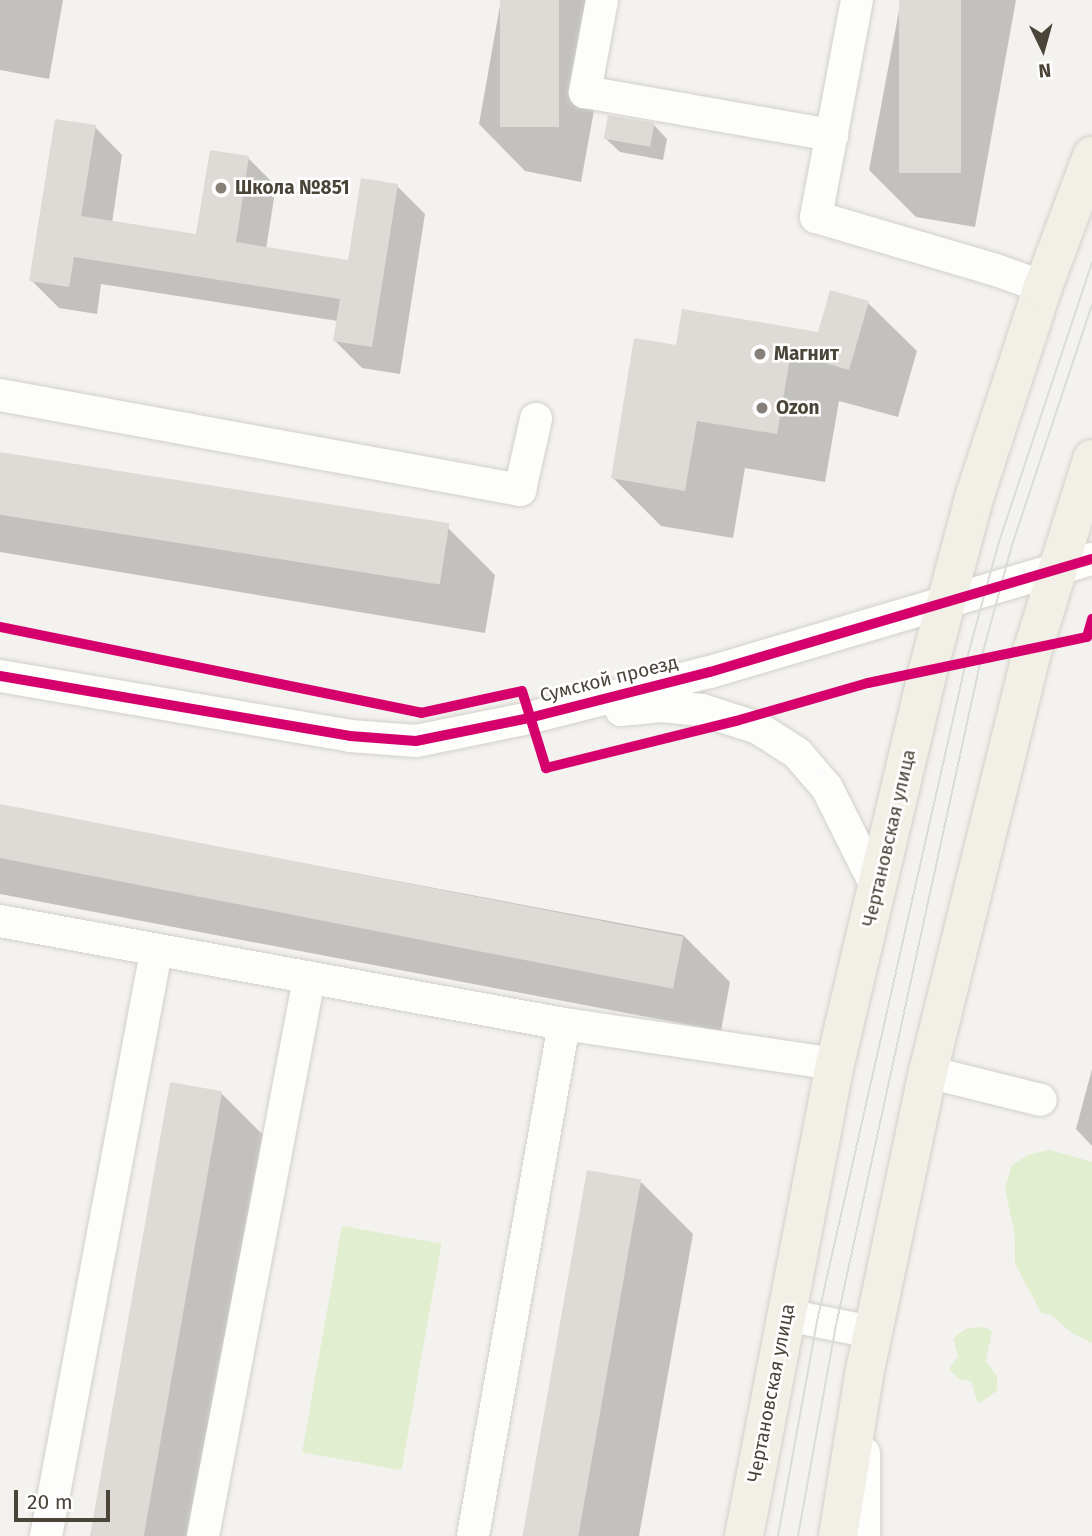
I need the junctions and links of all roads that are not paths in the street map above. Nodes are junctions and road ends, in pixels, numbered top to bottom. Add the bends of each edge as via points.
1 (602, 0) edge
2 (857, 0) edge
3 (832, 135) junction
4 (1092, 156) edge
5 (1043, 287) junction
6 (0, 396) edge
7 (536, 419) dead end
8 (1092, 459) edge
9 (1092, 559) edge
10 (1055, 569) junction
11 (946, 601) junction
12 (0, 676) edge
13 (529, 718) junction
14 (877, 888) junction
15 (0, 921) edge
16 (156, 952) junction
17 (309, 979) junction
18 (564, 1024) junction
19 (835, 1065) junction
20 (928, 1072) junction
21 (1041, 1100) dead end
22 (786, 1315) junction
23 (872, 1332) junction
24 (864, 1375) junction
25 (46, 1536) edge
26 (203, 1536) edge
27 (473, 1536) edge
28 (744, 1536) edge
29 (838, 1536) edge
30 (864, 1536) edge

1 - 3 street via 586,92
2 - 3 street
3 - 5 street via 816,217
4 - 5 main road, Чертановская улица
5 - 11 main road, Чертановская улица via 975,495
6 - 7 street via 520,490
8 - 10 main road
9 - 10 street, Сумской проезд
10 - 11 street, Сумской проезд
10 - 20 main road via 994,794
11 - 13 street, Сумской проезд via 710,671
11 - 14 main road, Чертановская улица
12 - 13 street, Сумской проезд via 350,736 416,741
13 - 14 street via 661,706 702,710 758,728 797,753 827,788
14 - 19 main road, Чертановская улица
15 - 16 street
16 - 17 street
16 - 25 street
17 - 18 street
17 - 26 street
18 - 19 street
18 - 27 street
19 - 22 main road, Чертановская улица
20 - 21 street
20 - 23 main road
22 - 23 street
22 - 28 main road, Чертановская улица
23 - 24 main road
24 - 29 main road
24 - 30 street

